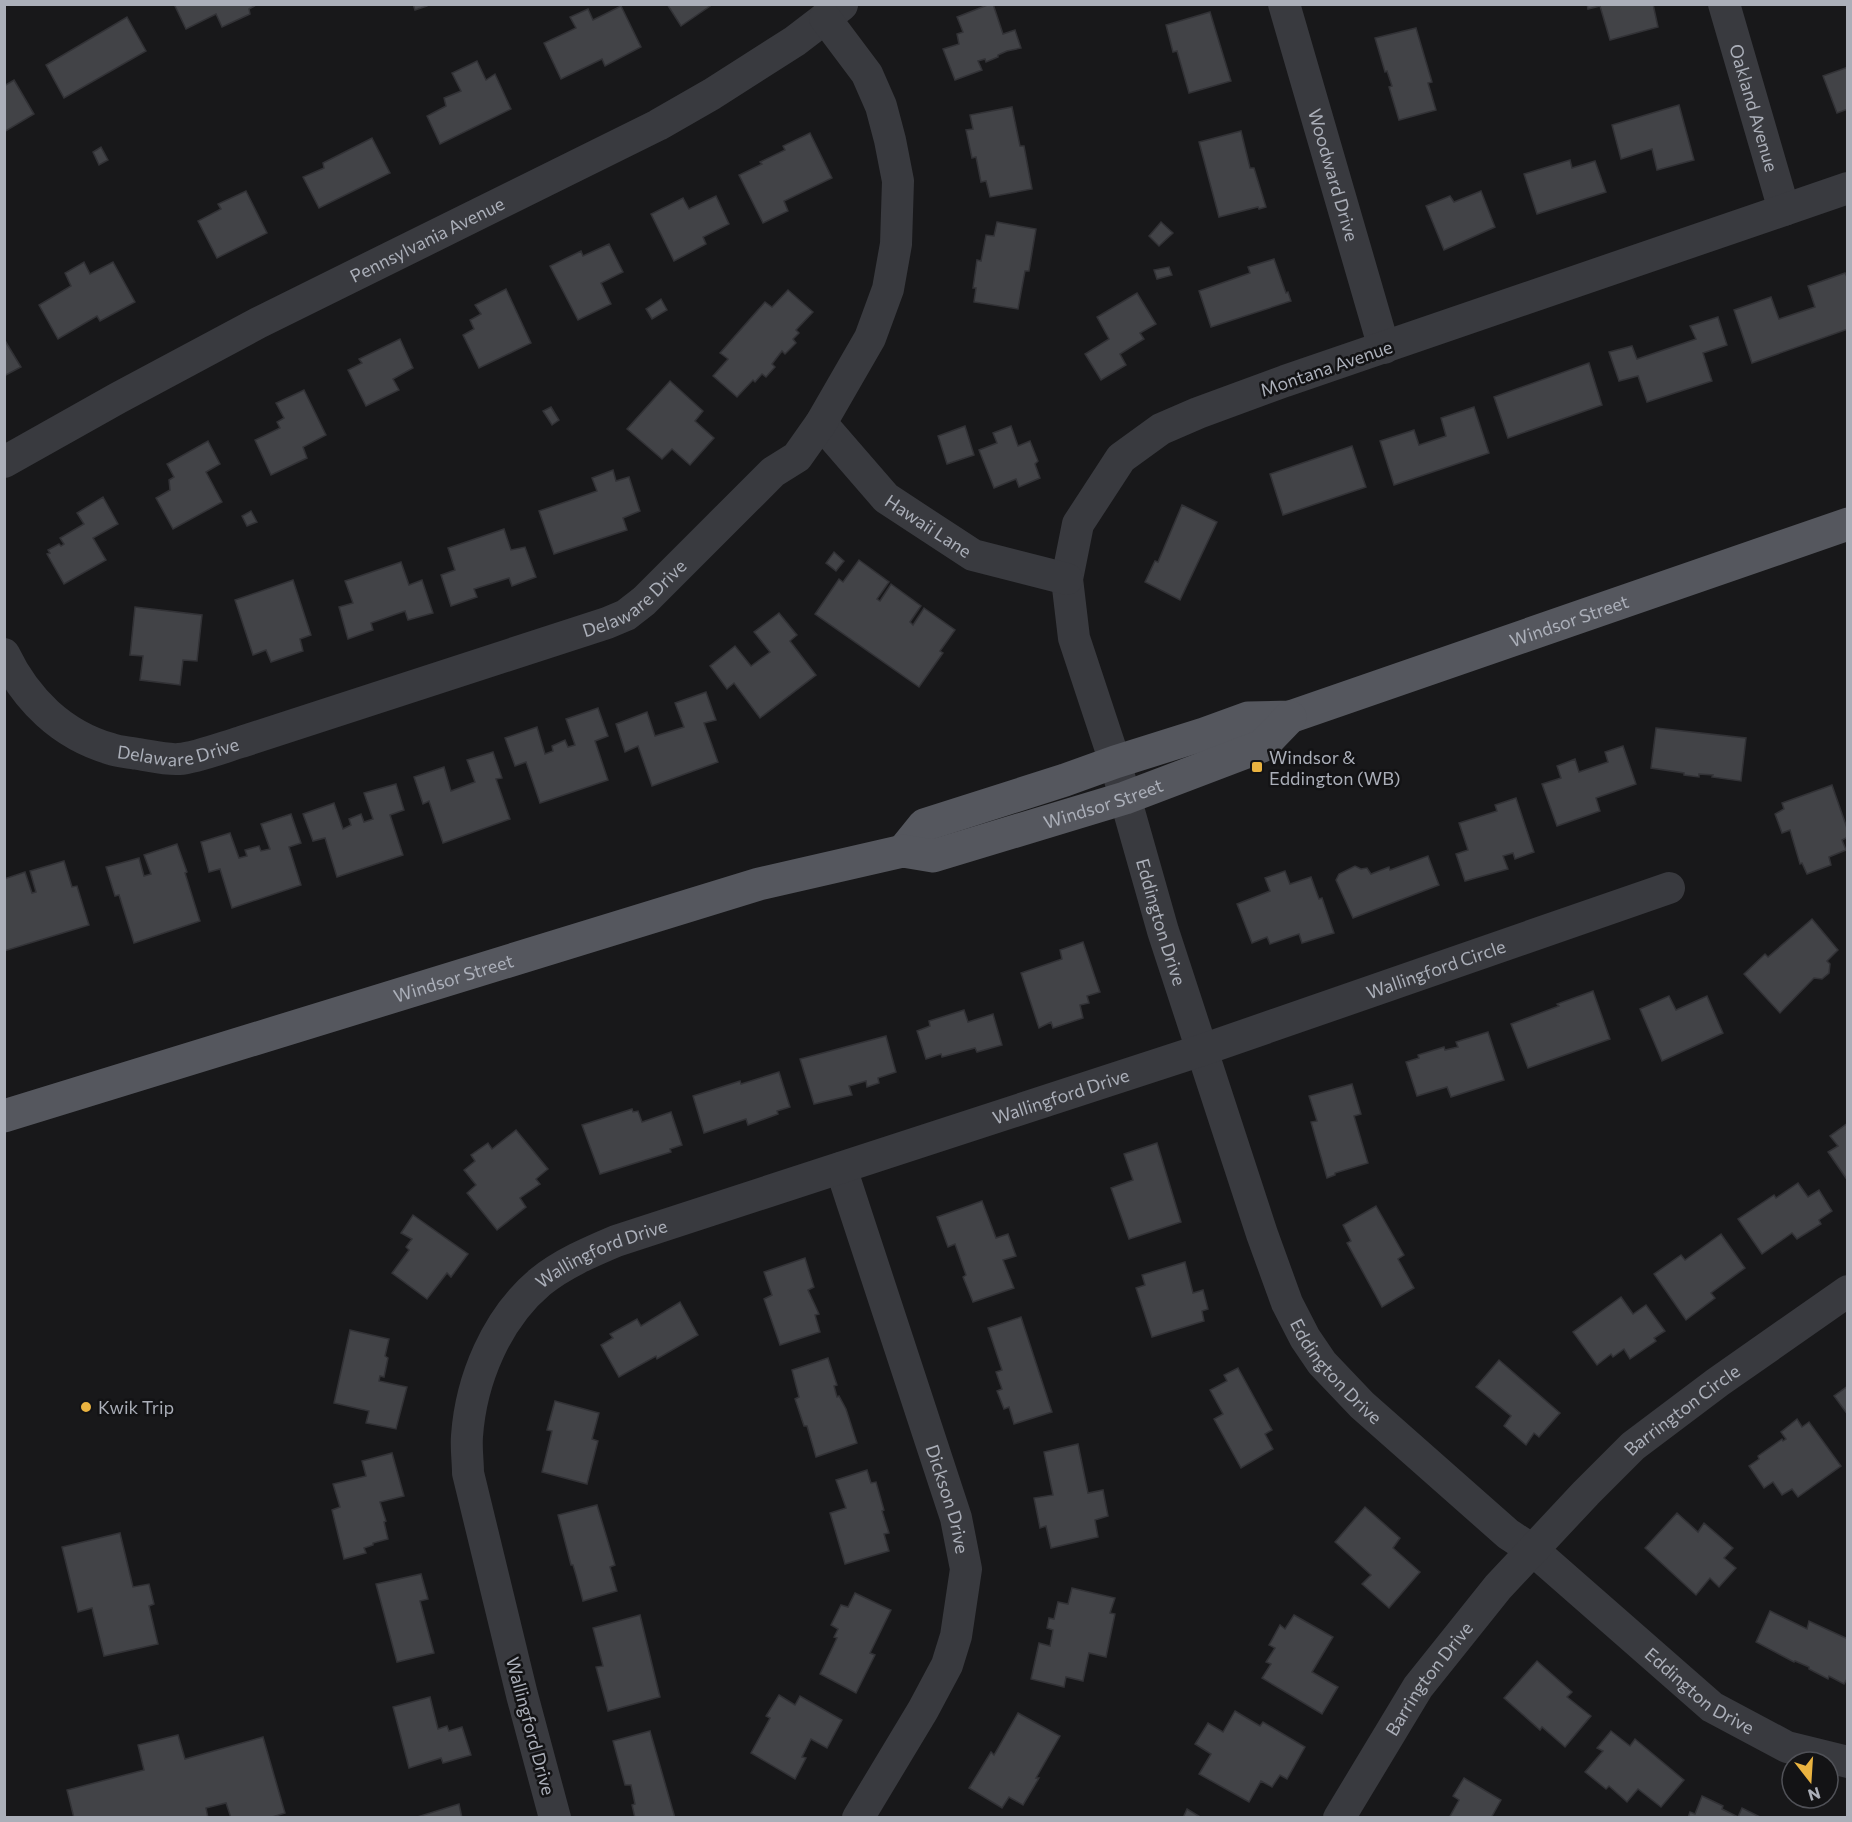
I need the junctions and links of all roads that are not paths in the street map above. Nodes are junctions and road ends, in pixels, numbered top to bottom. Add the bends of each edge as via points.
1 (1284, 4) edge
2 (1724, 4) edge
3 (834, 11) edge
4 (1848, 188) edge
5 (1784, 210) junction
6 (1384, 348) junction
7 (821, 423) junction
8 (4, 462) edge
9 (1848, 524) edge
10 (1067, 579) junction
11 (4, 654) edge
12 (1290, 717) junction
13 (1115, 762) junction
14 (1125, 798) junction
15 (903, 851) junction
16 (1669, 888) dead end
17 (1202, 1050) junction
18 (4, 1116) edge
19 (841, 1168) junction
20 (1848, 1292) edge
21 (1534, 1551) junction
22 (1848, 1762) edge
23 (555, 1818) edge
24 (858, 1818) edge
25 (1339, 1818) edge

1 - 6 street, Woodward Drive
2 - 5 street, Oakland Avenue
3 - 7 street, Delaware Drive via 881,106 898,181 896,244 888,289 870,338
3 - 8 street, Pennsylvania Avenue via 795,41 658,124 258,322
4 - 5 street, Montana Avenue
5 - 6 street, Montana Avenue
6 - 10 street, Montana Avenue via 1198,413 1161,429 1120,458 1078,524
7 - 10 street, Hawaii Lane via 886,498 973,555
7 - 11 street, Delaware Drive via 796,457 773,472 626,615 241,742 180,759 111,749 74,733 39,707 14,675
9 - 12 main road, Windsor Street
10 - 13 street, Montana Avenue via 1074,638
12 - 13 main road, Windsor Street via 1248,718
12 - 14 main road, Windsor Street via 1262,746
13 - 14 street, Eddington Drive
13 - 15 main road, Windsor Street via 924,825
14 - 15 main road, Windsor Street via 933,856
14 - 17 street, Eddington Drive
15 - 18 main road, Windsor Street via 759,884
16 - 17 street, Wallingford Circle
17 - 19 street, Wallingford Drive
17 - 21 street, Eddington Drive via 1262,1234 1287,1303 1305,1338 1322,1363 1362,1405 1508,1534
19 - 23 street, Wallingford Drive via 578,1257 540,1282 516,1306 493,1342 474,1394 467,1437 468,1473
19 - 24 street, Dickson Drive via 956,1518 966,1569 956,1636 947,1665
20 - 21 street, Barrington Circle via 1633,1446
21 - 22 street, Eddington Drive via 1712,1707 1787,1747
21 - 25 street, Barrington Drive via 1498,1587 1418,1687

